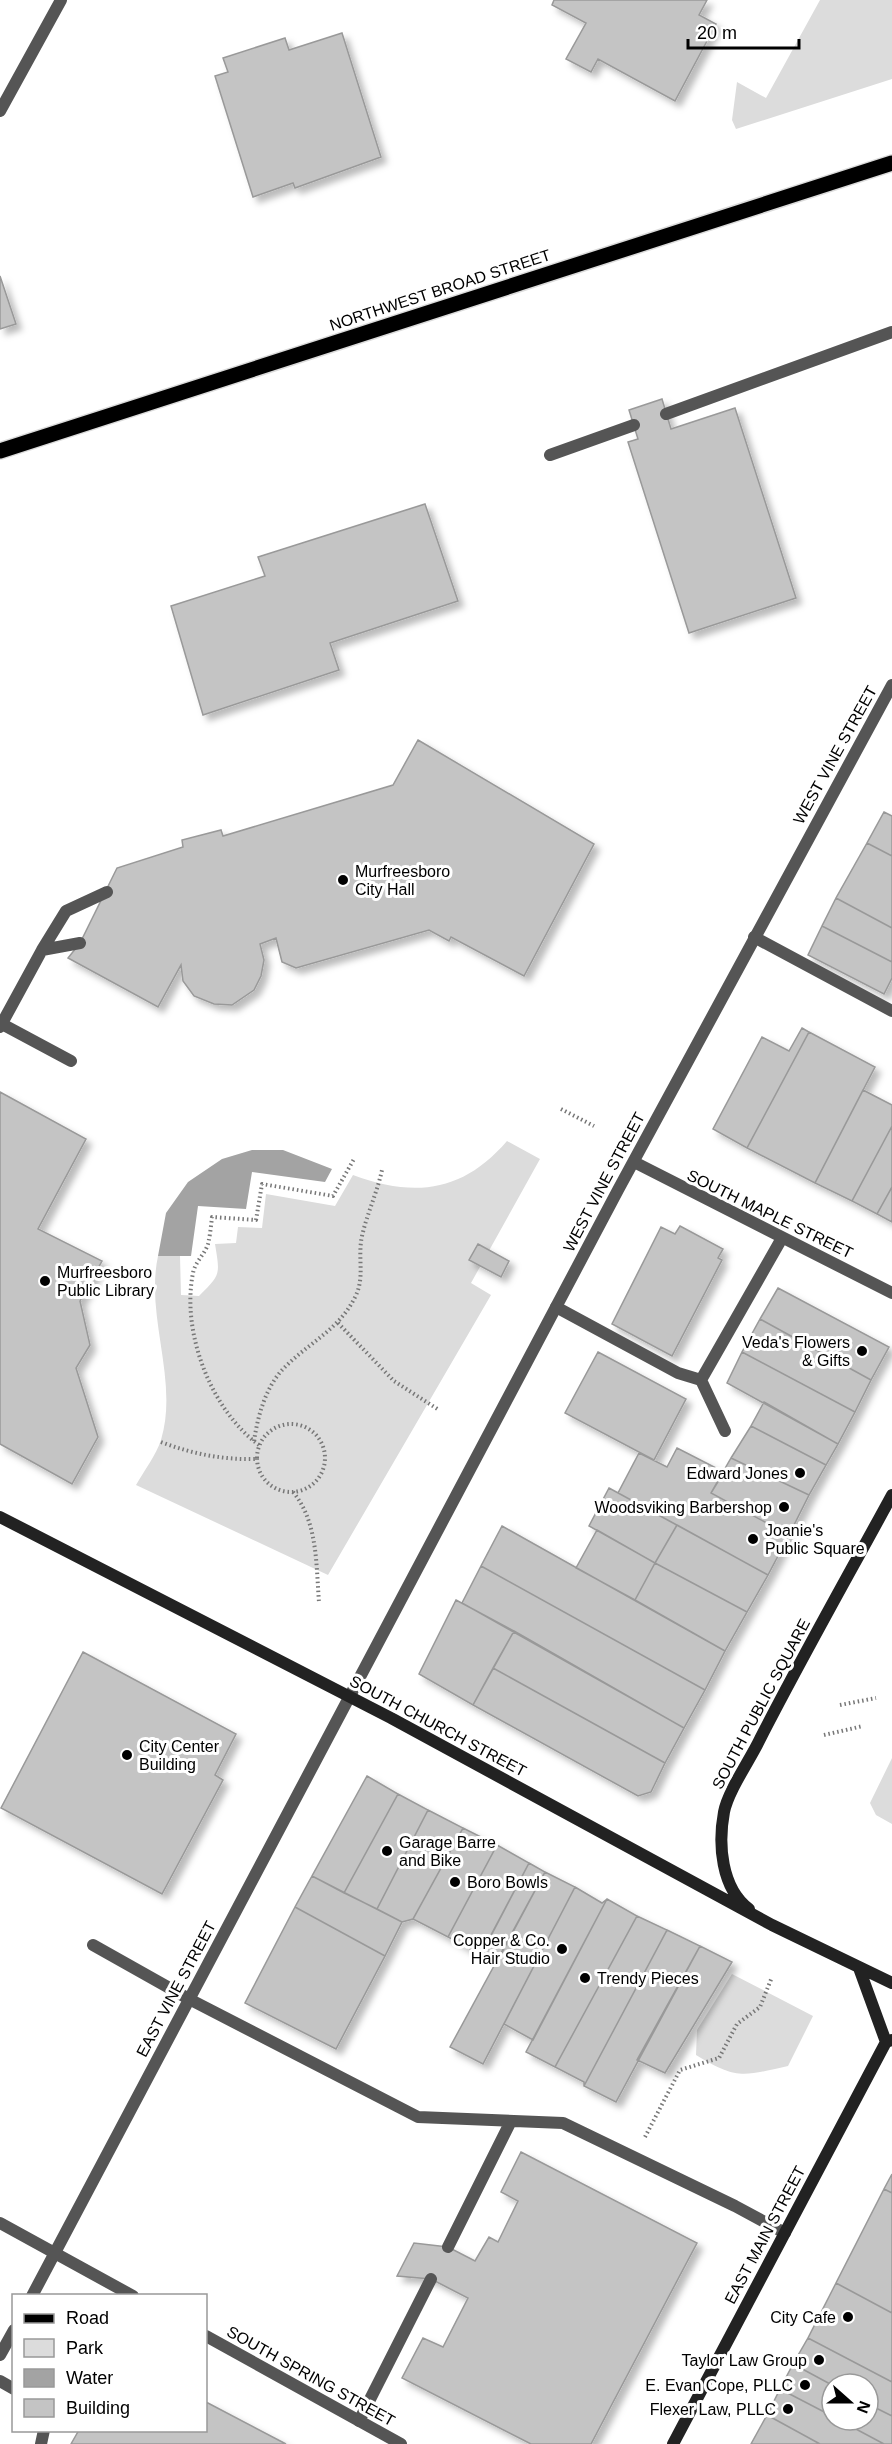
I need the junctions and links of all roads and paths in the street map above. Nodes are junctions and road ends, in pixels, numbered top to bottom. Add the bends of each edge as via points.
1 (61, 0) edge
2 (0, 111) edge
3 (892, 163) edge
4 (892, 332) edge
5 (666, 414) dead end
6 (634, 425) dead end
7 (0, 451) edge
8 (550, 455) dead end
9 (892, 685) edge
10 (107, 892) dead end
11 (754, 937) junction
12 (80, 944) dead end
13 (42, 950) junction
14 (892, 1011) edge
15 (1, 1025) edge
16 (71, 1061) dead end
17 (561, 1109) dead end
18 (594, 1126) dead end
19 (354, 1159) dead end
20 (634, 1162) junction
21 (382, 1170) dead end
22 (782, 1238) junction
23 (892, 1293) edge
24 (556, 1306) junction
25 (338, 1323) junction
26 (701, 1380) junction
27 (439, 1410) dead end
28 (725, 1431) dead end
29 (161, 1442) dead end
30 (254, 1442) junction
31 (259, 1445) junction
32 (257, 1459) junction
33 (293, 1492) junction
34 (892, 1495) edge
35 (0, 1517) edge
36 (319, 1602) dead end
37 (350, 1698) junction
38 (876, 1698) dead end
39 (840, 1705) dead end
40 (863, 1726) dead end
41 (824, 1735) dead end
42 (772, 1925) junction
43 (93, 1945) dead end
44 (859, 1968) junction
45 (772, 1977) dead end
46 (892, 1983) edge
47 (189, 1999) junction
48 (889, 2041) edge
49 (511, 2121) junction
50 (634, 2157) junction
51 (0, 2223) edge
52 (785, 2233) junction
53 (448, 2247) dead end
54 (55, 2253) junction
55 (431, 2278) dead end
56 (33, 2294) edge
57 (131, 2294) edge
58 (12, 2334) edge
59 (207, 2337) edge
60 (0, 2355) edge
61 (359, 2421) junction
62 (400, 2444) edge
63 (673, 2444) edge

1 - 2 street
3 - 7 main road, NORTHWEST BROAD STREET
4 - 5 street
6 - 8 street
9 - 11 street, WEST VINE STREET
10 - 13 street via 66,911
11 - 14 street
11 - 20 street, WEST VINE STREET
12 - 13 street
13 - 15 street
15 - 16 street
17 - 18 path
19 - 30 path via 333,1196 262,1184 256,1220 212,1217 208,1245 193,1271 194,1332 206,1376 228,1415
20 - 22 street, SOUTH MAPLE STREET
20 - 24 street, WEST VINE STREET
21 - 25 path via 361,1240 361,1285
22 - 23 street, SOUTH MAPLE STREET
22 - 26 street
24 - 26 street via 678,1373
24 - 37 street, WEST VINE STREET
25 - 27 path via 394,1381
25 - 30 path via 284,1367 257,1419
26 - 28 street
29 - 32 path via 223,1459
30 - 31 path
31 - 32 path
31 - 33 path via 273,1428 284,1424 306,1427 315,1433 326,1453 325,1465 314,1484
32 - 33 path via 258,1468 272,1486
33 - 36 path via 308,1515
34 - 42 street, SOUTH PUBLIC SQUARE via 724,1809 722,1862 743,1904
35 - 37 street, SOUTH CHURCH STREET
37 - 42 street, SOUTH CHURCH STREET
37 - 47 street, EAST VINE STREET
38 - 39 path
40 - 41 path
42 - 44 street, SOUTH CHURCH STREET
43 - 47 street
44 - 46 street, SOUTH CHURCH STREET
44 - 48 street, EAST MAIN STREET
45 - 50 path via 759,2007 737,2024 719,2058 680,2070
47 - 49 street via 418,2117
47 - 54 street, EAST VINE STREET
48 - 52 street, EAST MAIN STREET
49 - 50 street via 563,2123
49 - 53 street
50 - 52 street
51 - 54 street
52 - 63 street, EAST MAIN STREET
54 - 56 street, EAST VINE STREET
54 - 57 street
55 - 61 street
58 - 60 street
59 - 61 street, SOUTH SPRING STREET
61 - 62 street, SOUTH SPRING STREET

